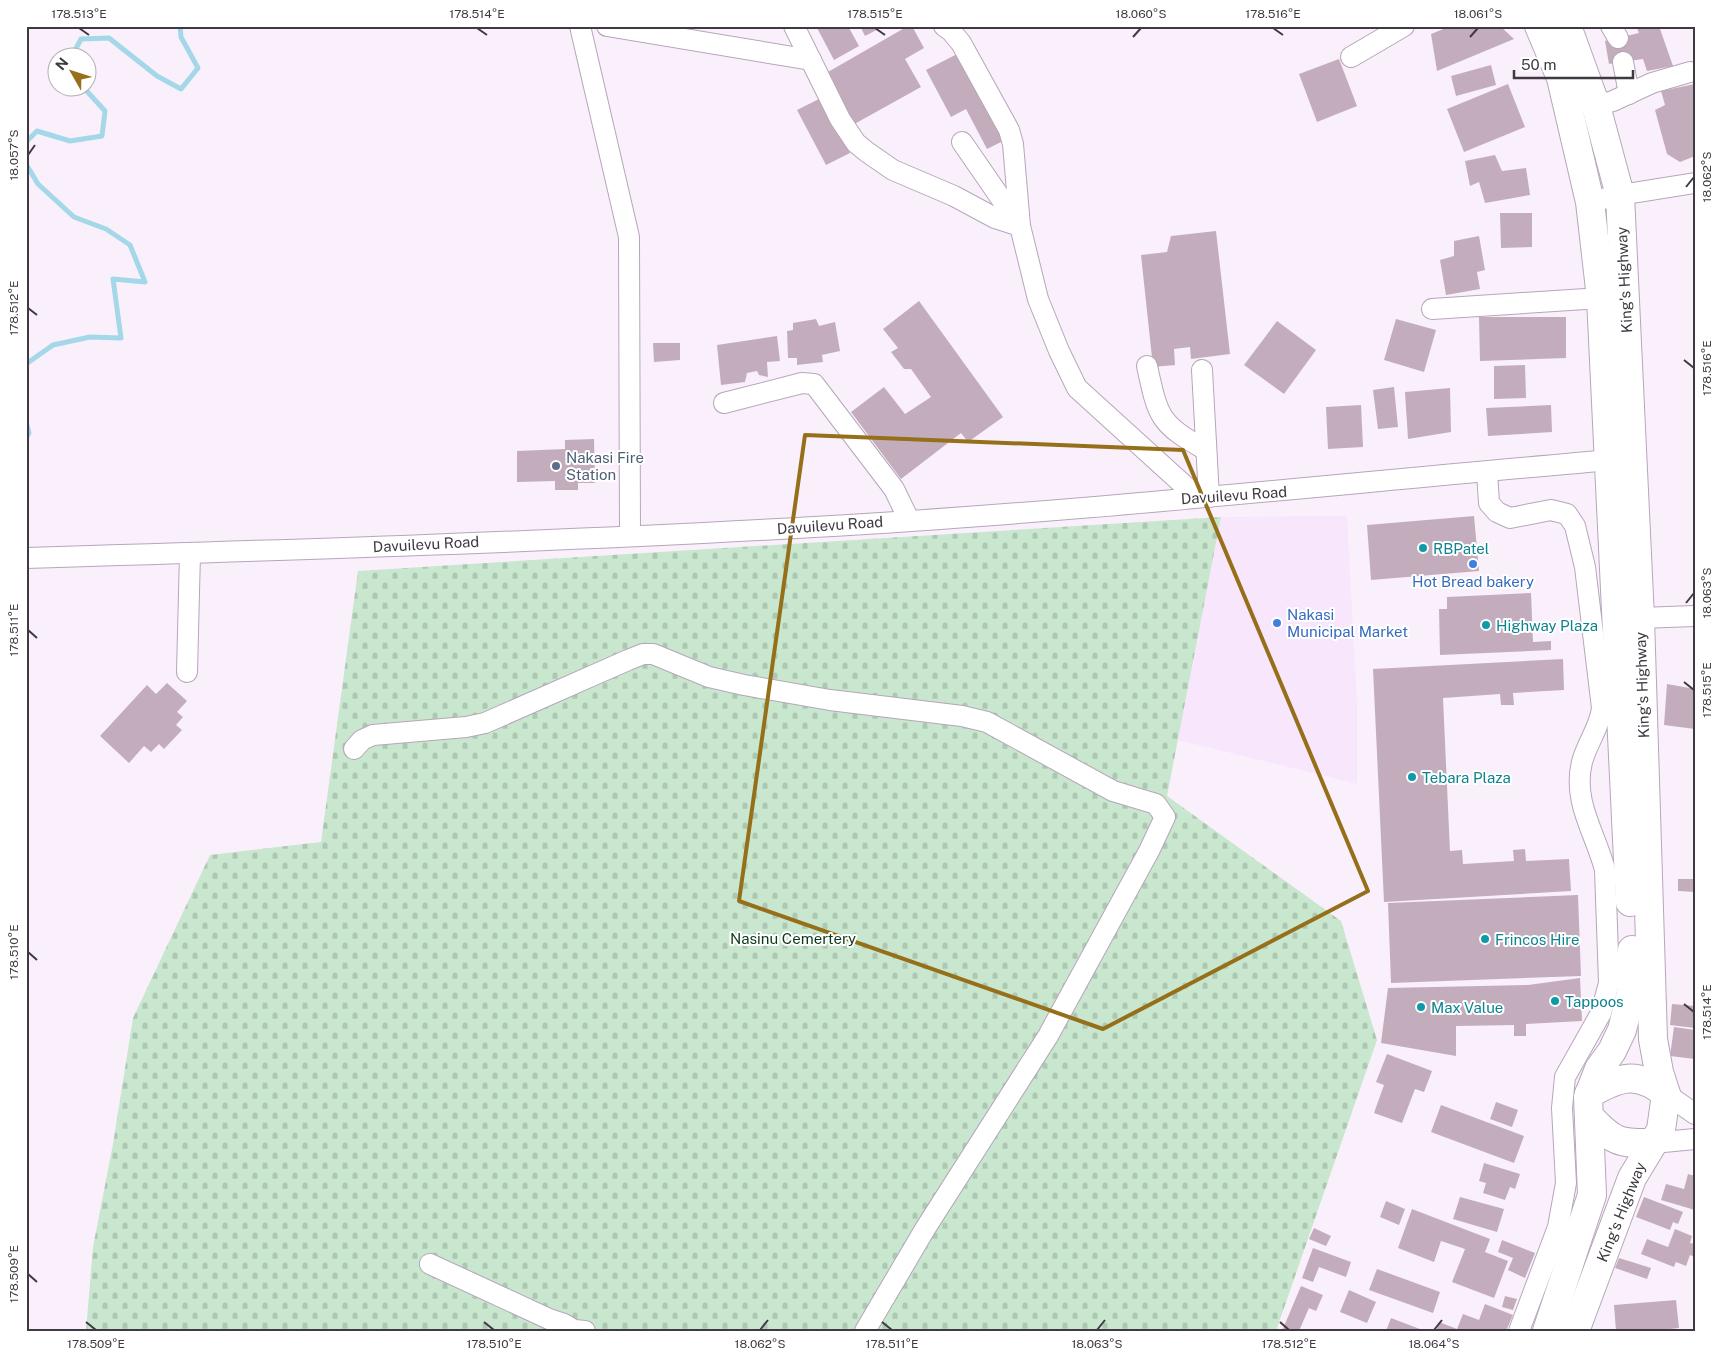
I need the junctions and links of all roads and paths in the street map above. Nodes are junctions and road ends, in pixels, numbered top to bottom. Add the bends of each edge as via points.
1 (580, 26) edge
2 (607, 26) edge
3 (794, 26) edge
4 (944, 26) edge
5 (1404, 26) edge
6 (1539, 26) edge
7 (1567, 26) edge
8 (1351, 56) dead end
9 (811, 60) junction
10 (1623, 62) dead end
11 (1690, 72) dead end
12 (1629, 94) junction
13 (1596, 106) junction
14 (962, 142) dead end
15 (1695, 183) edge
16 (1620, 195) junction
17 (1590, 202) junction
18 (1020, 226) junction
19 (1601, 298) junction
20 (1432, 309) dead end
21 (1147, 366) dead end
22 (1202, 370) dead end
23 (724, 403) dead end
24 (1206, 450) junction
25 (1621, 459) junction
26 (1488, 472) junction
27 (1203, 497) junction
28 (909, 520) junction
29 (630, 535) junction
30 (190, 553) junction
31 (26, 558) edge
32 (1695, 616) edge
33 (1640, 618) junction
34 (187, 672) dead end
35 (354, 750) dead end
36 (1666, 1094) junction
37 (1589, 1105) junction
38 (1695, 1114) edge
39 (1695, 1139) edge
40 (1653, 1143) junction
41 (430, 1264) dead end
42 (548, 1325) edge
43 (584, 1331) edge
44 (865, 1331) edge
45 (1519, 1331) edge
46 (1548, 1331) edge
47 (1575, 1331) edge

1 - 29 street via 629,237
2 - 9 street
3 - 9 street
4 - 18 street via 961,43 1009,130
5 - 8 street
6 - 17 highway, King's Highway via 1561,78
7 - 13 highway, King's Highway
9 - 18 street via 848,131 867,152 893,170 995,218
10 - 12 street
11 - 12 street
12 - 13 street
13 - 16 highway, King's Highway
14 - 18 street
15 - 16 street
16 - 17 street
16 - 25 highway, King's Highway
17 - 19 highway, King's Highway
18 - 27 street via 1038,299 1077,388
19 - 20 street
19 - 25 highway, King's Highway
21 - 24 street via 1156,407 1166,423
22 - 24 street
23 - 28 street via 802,383 814,384 894,489
24 - 27 street
25 - 26 street, Davuilevu Road
25 - 33 highway, King's Highway
25 - 37 highway, King's Highway via 1632,989 1622,1030 1599,1069
26 - 27 street, Davuilevu Road
26 - 45 street via 1489,503 1497,512 1510,518 1551,510 1567,514 1575,526 1585,566 1602,708 1601,718 1582,762 1580,779 1590,831 1605,870 1609,983 1601,1014 1565,1077 1562,1108 1566,1183 1558,1226
27 - 28 street, Davuilevu Road
28 - 29 street, Davuilevu Road
29 - 30 street, Davuilevu Road
30 - 31 street, Davuilevu Road
30 - 34 street
32 - 33 street
33 - 36 highway, King's Highway via 1653,1039
35 - 44 street via 362,740 373,735 485,723 628,660 653,654 709,677 735,683 987,722 1113,791 1156,804 1165,817 1088,965 1048,1036 925,1229
36 - 37 highway via 1651,1083 1630,1078 1614,1080
36 - 38 street
36 - 40 highway, King's Highway via 1664,1119
37 - 40 highway via 1608,1136 1622,1142
37 - 46 highway, King's Highway via 1592,1195
39 - 40 street
40 - 47 highway, King's Highway via 1632,1178
41 - 42 street
42 - 43 street via 564,1324

